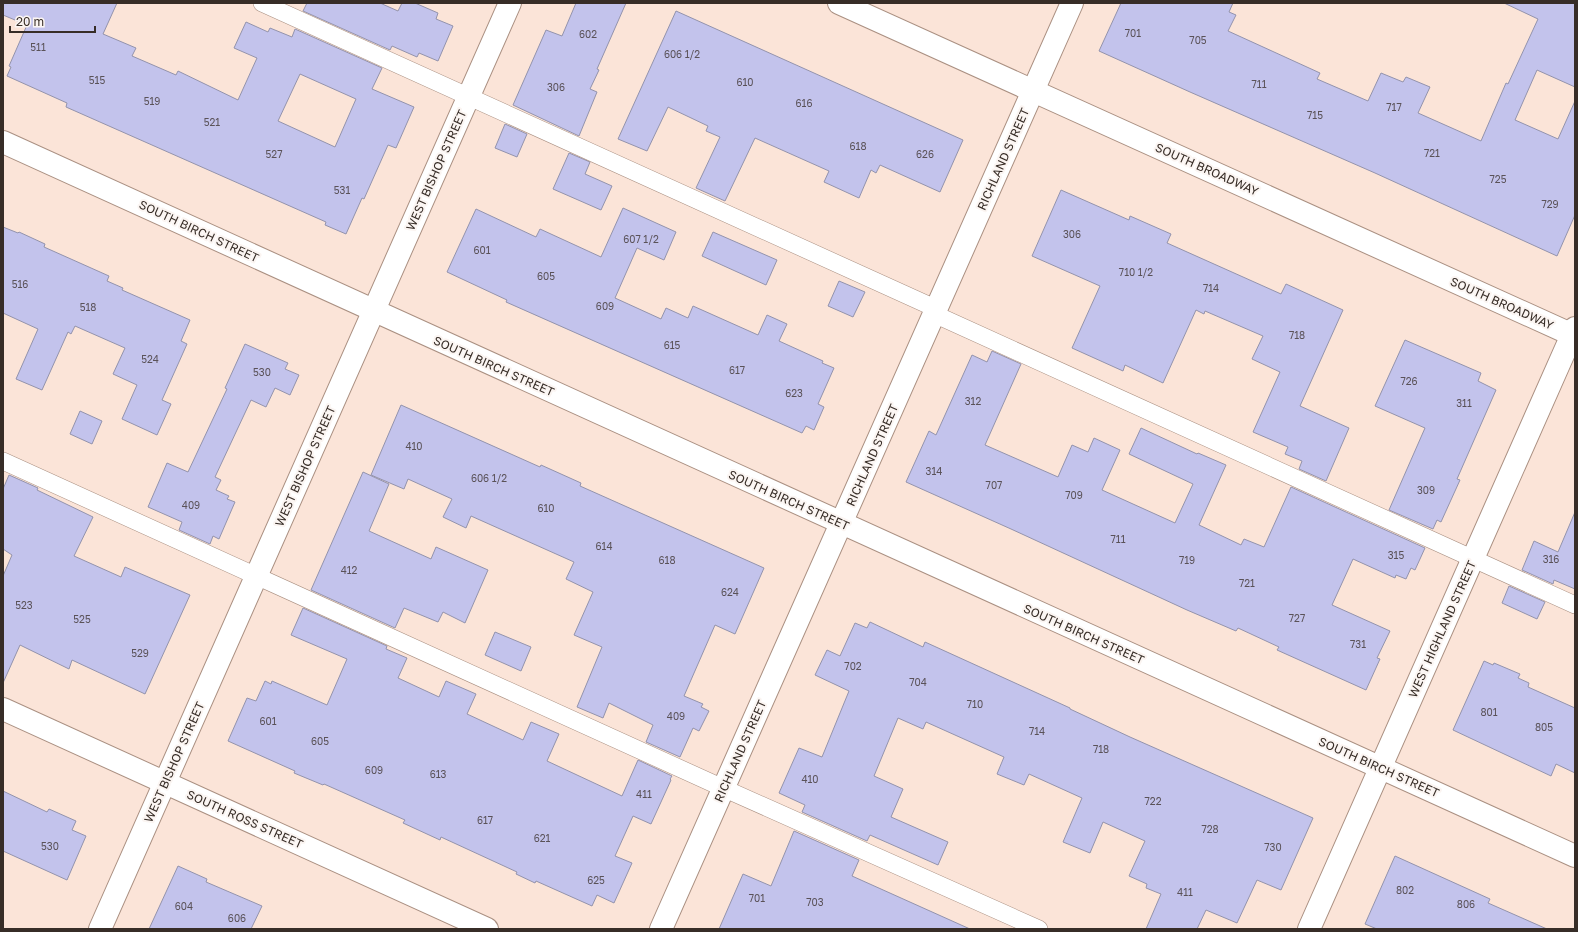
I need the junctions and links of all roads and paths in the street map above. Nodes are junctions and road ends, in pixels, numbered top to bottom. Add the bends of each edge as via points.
1 (262, 3) edge
2 (510, 3) edge
3 (840, 3) edge
4 (1072, 3) edge
5 (1034, 90) junction
6 (469, 96) junction
7 (3, 142) edge
8 (374, 311) junction
9 (935, 312) junction
10 (1574, 333) edge
11 (3, 461) edge
12 (841, 524) junction
13 (1473, 558) junction
14 (256, 576) junction
15 (1575, 605) edge
16 (3, 709) edge
17 (1380, 768) junction
18 (165, 782) junction
19 (723, 788) junction
20 (1575, 856) edge
21 (100, 929) edge
22 (487, 929) edge
23 (661, 929) edge
24 (1039, 929) edge
25 (1309, 929) edge

1 - 6 lane
2 - 6 street, WEST BISHOP STREET
3 - 5 street, SOUTH BROADWAY
4 - 5 street, RICHLAND STREET
5 - 9 street, RICHLAND STREET
5 - 10 street, SOUTH BROADWAY
6 - 8 street, WEST BISHOP STREET
6 - 9 lane
7 - 8 street, SOUTH BIRCH STREET
8 - 12 street, SOUTH BIRCH STREET
8 - 14 street, WEST BISHOP STREET
9 - 12 street, RICHLAND STREET
9 - 13 lane
10 - 13 street, WEST HIGHLAND STREET
11 - 14 lane
12 - 17 street, SOUTH BIRCH STREET
12 - 19 street, RICHLAND STREET
13 - 15 lane
13 - 17 street, WEST HIGHLAND STREET
14 - 18 street, WEST BISHOP STREET
14 - 19 lane
16 - 18 street, SOUTH ROSS STREET
17 - 20 street, SOUTH BIRCH STREET
17 - 25 street, WEST HIGHLAND STREET
18 - 21 street, WEST BISHOP STREET
18 - 22 street, SOUTH ROSS STREET
19 - 23 street, RICHLAND STREET
19 - 24 lane

